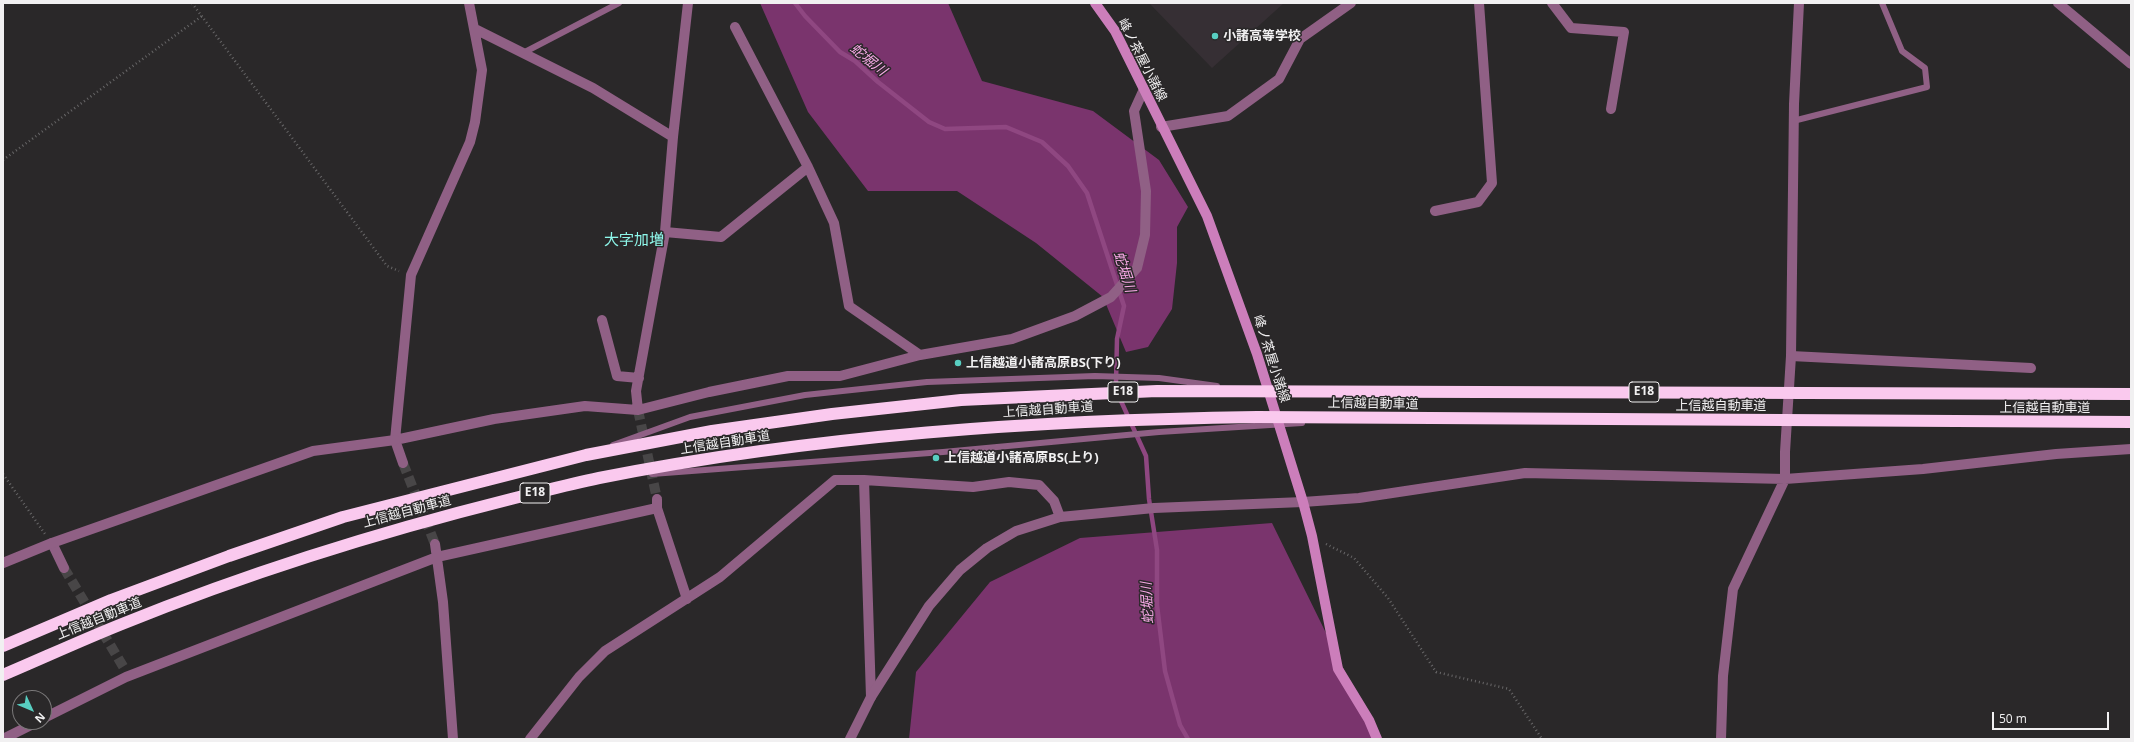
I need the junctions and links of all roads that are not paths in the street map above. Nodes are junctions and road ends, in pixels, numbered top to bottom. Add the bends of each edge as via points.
1 (470, 3) edge
2 (619, 3) edge
3 (688, 3) edge
4 (1095, 3) edge
5 (1351, 3) edge
6 (1479, 3) edge
7 (1552, 3) edge
8 (1799, 3) edge
9 (1882, 3) edge
10 (2058, 3) edge
11 (735, 27) dead end
12 (475, 29) junction
13 (523, 53) junction
14 (2131, 64) edge
15 (1144, 89) junction
16 (1611, 109) dead end
17 (1793, 121) junction
18 (1161, 127) junction
19 (673, 137) junction
20 (808, 167) junction
21 (1435, 211) dead end
22 (665, 232) junction
23 (602, 320) dead end
24 (920, 355) junction
25 (1791, 359) junction
26 (2031, 368) dead end
27 (639, 378) junction
28 (1249, 391) junction
29 (2131, 394) edge
30 (638, 410) junction
31 (1380, 418) junction
32 (2131, 422) edge
33 (395, 440) junction
34 (2131, 449) edge
35 (586, 455) junction
36 (403, 464) tunnel mouth
37 (597, 478) junction
38 (1786, 479) junction
39 (864, 480) junction
40 (1303, 502) junction
41 (1060, 517) junction
42 (52, 543) junction
43 (435, 544) tunnel mouth
44 (437, 556) junction
45 (3, 563) edge
46 (64, 568) tunnel mouth
47 (687, 599) junction
48 (3, 646) edge
49 (3, 675) edge
50 (871, 697) junction
51 (52, 713) edge
52 (21, 730) edge
53 (3, 739) edge
54 (453, 739) edge
55 (530, 739) edge
56 (850, 739) edge
57 (1377, 739) edge
58 (1721, 739) edge

1 - 12 street
2 - 13 lane
3 - 19 street
4 - 15 main road, 峰ノ茶屋小諸線 via 1115,31
5 - 18 street via 1300,40 1279,79 1228,116
6 - 21 street via 1492,184 1478,202
7 - 16 street via 1571,28 1624,32
8 - 17 street
9 - 17 lane via 1902,51 1925,68 1927,87
10 - 14 street
11 - 20 street
12 - 13 street
12 - 33 street via 482,70 475,122 470,142 411,276
13 - 19 street via 593,88
15 - 18 main road, 峰ノ茶屋小諸線
15 - 24 street via 1134,111 1146,190 1145,235 1137,268 1112,297 1076,316 1012,340
17 - 25 street
18 - 40 main road, 峰ノ茶屋小諸線 via 1207,216 1257,354
19 - 22 street
20 - 22 street via 721,237
20 - 24 street via 834,223 849,306
22 - 27 street
23 - 27 street via 617,376
24 - 30 street via 840,376 788,376
25 - 26 street
25 - 38 street via 1785,452
27 - 30 street via 636,391
28 - 29 highway, 上信越自動車道 / E18
28 - 35 highway, 上信越自動車道 / E18 via 1089,392 961,400 832,414 712,431
28 - 35 lane via 1159,378 1095,376 927,382 806,396 690,417
30 - 33 street via 585,406 494,419
31 - 32 highway, 上信越自動車道 / E18
31 - 37 lane via 1159,432 943,452
31 - 37 highway, 上信越自動車道 / E18 via 1159,418 968,429 838,441 725,456
33 - 36 street
33 - 42 street via 313,451
34 - 38 street
35 - 48 highway, 上信越自動車道 / E18 via 343,517 111,600
37 - 49 highway, 上信越自動車道 / E18 via 351,542 130,621
38 - 40 street via 1525,473 1359,498
38 - 58 street via 1733,589 1723,676
39 - 41 street via 973,487 1009,482 1039,485 1054,501
39 - 47 street via 835,480 720,576
39 - 50 street
40 - 41 street via 1154,508
40 - 57 main road, 峰ノ茶屋小諸線 via 1338,669 1369,720
41 - 50 street via 1016,531 987,548 960,570 929,606
42 - 45 street
42 - 46 street
43 - 44 street
44 - 47 street via 657,504
44 - 51 street via 125,672
44 - 54 street
47 - 55 street via 605,651 578,677
50 - 56 street
52 - 53 street

